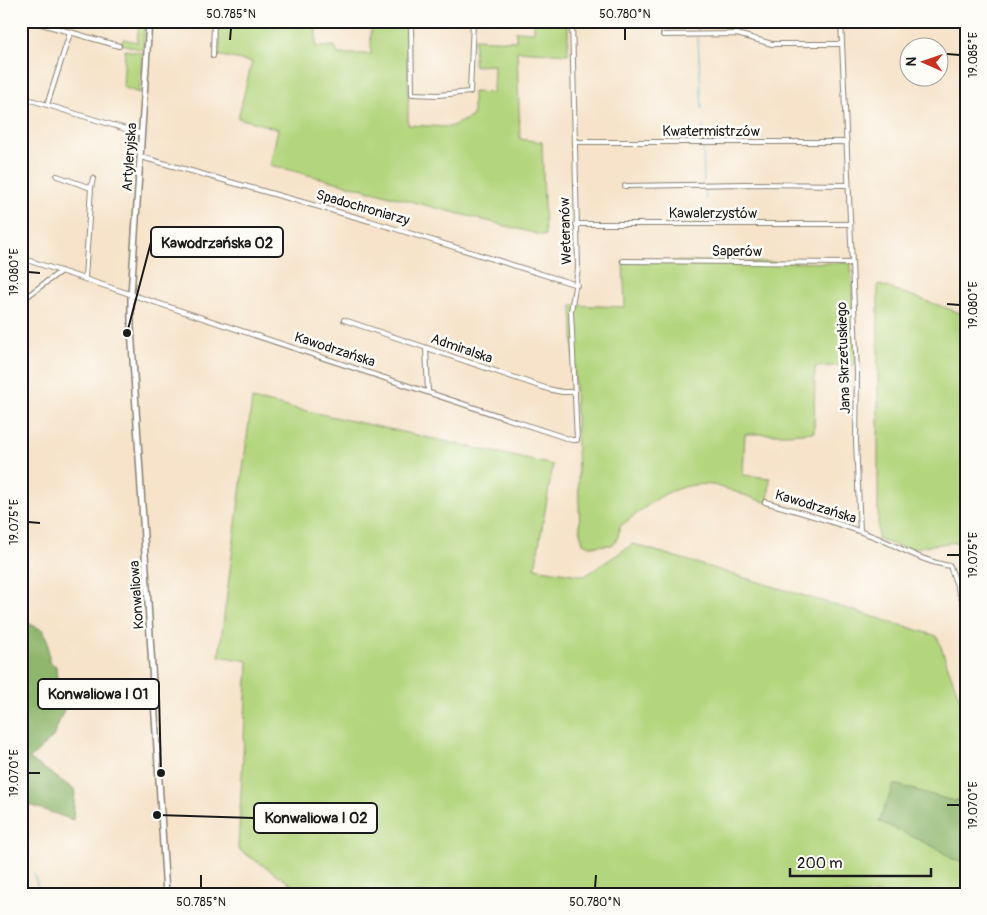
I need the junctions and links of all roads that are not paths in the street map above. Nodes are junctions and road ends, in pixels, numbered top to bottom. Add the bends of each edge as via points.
1 (30, 21) edge
2 (149, 21) edge
3 (214, 21) edge
4 (411, 21) edge
5 (473, 21) edge
6 (572, 21) edge
7 (842, 21) edge
8 (70, 33) junction
9 (663, 35) dead end
10 (842, 44) junction
11 (119, 46) dead end
12 (213, 56) dead end
13 (21, 97) edge
14 (48, 105) junction
15 (142, 134) junction
16 (575, 142) junction
17 (847, 142) junction
18 (141, 157) junction
19 (57, 176) dead end
20 (93, 178) dead end
21 (848, 184) junction
22 (625, 186) dead end
23 (91, 188) junction
24 (576, 224) junction
25 (850, 224) junction
26 (21, 258) edge
27 (623, 261) dead end
28 (851, 262) junction
29 (61, 271) junction
30 (85, 278) junction
31 (577, 285) junction
32 (131, 294) junction
33 (21, 301) edge
34 (344, 320) dead end
35 (426, 348) junction
36 (428, 392) junction
37 (575, 392) junction
38 (577, 440) joint
39 (765, 502) dead end
40 (860, 531) junction
41 (966, 611) edge
42 (166, 894) edge

1 - 8 street
2 - 15 street, Artyleryjska
3 - 12 street
4 - 5 street via 412,94 438,95 470,92
6 - 16 street, Weteranów
7 - 10 street, Jana Skrzetuskiego
8 - 11 street
8 - 14 street
9 - 10 street via 737,34 772,44
10 - 17 street, Jana Skrzetuskiego
13 - 14 street
14 - 15 street
15 - 18 street, Artyleryjska
16 - 17 street, Kwatermistrzów
16 - 24 street, Weteranów
17 - 21 street, Jana Skrzetuskiego
18 - 31 street, Spadochroniarzy via 370,220
18 - 32 street, Artyleryjska
19 - 23 street
20 - 23 street
21 - 22 street
21 - 25 street, Jana Skrzetuskiego
23 - 30 street
24 - 25 street, Kawalerzystów
24 - 31 street, Weteranów
25 - 28 street, Jana Skrzetuskiego
26 - 29 street, Kawodrzańska
27 - 28 street, Saperów
28 - 40 street, Jana Skrzetuskiego
29 - 30 street, Kawodrzańska
29 - 33 street
30 - 32 street, Kawodrzańska
31 - 37 street, Weteranów via 571,311
32 - 36 street, Kawodrzańska
32 - 42 street, Konwaliowa
34 - 35 street, Admiralska
35 - 36 street
35 - 37 street, Admiralska via 548,389
36 - 38 street, Kawodrzańska
37 - 38 street, Weteranów
39 - 40 street, Kawodrzańska
40 - 41 street, Kawodrzańska via 898,549 950,566

